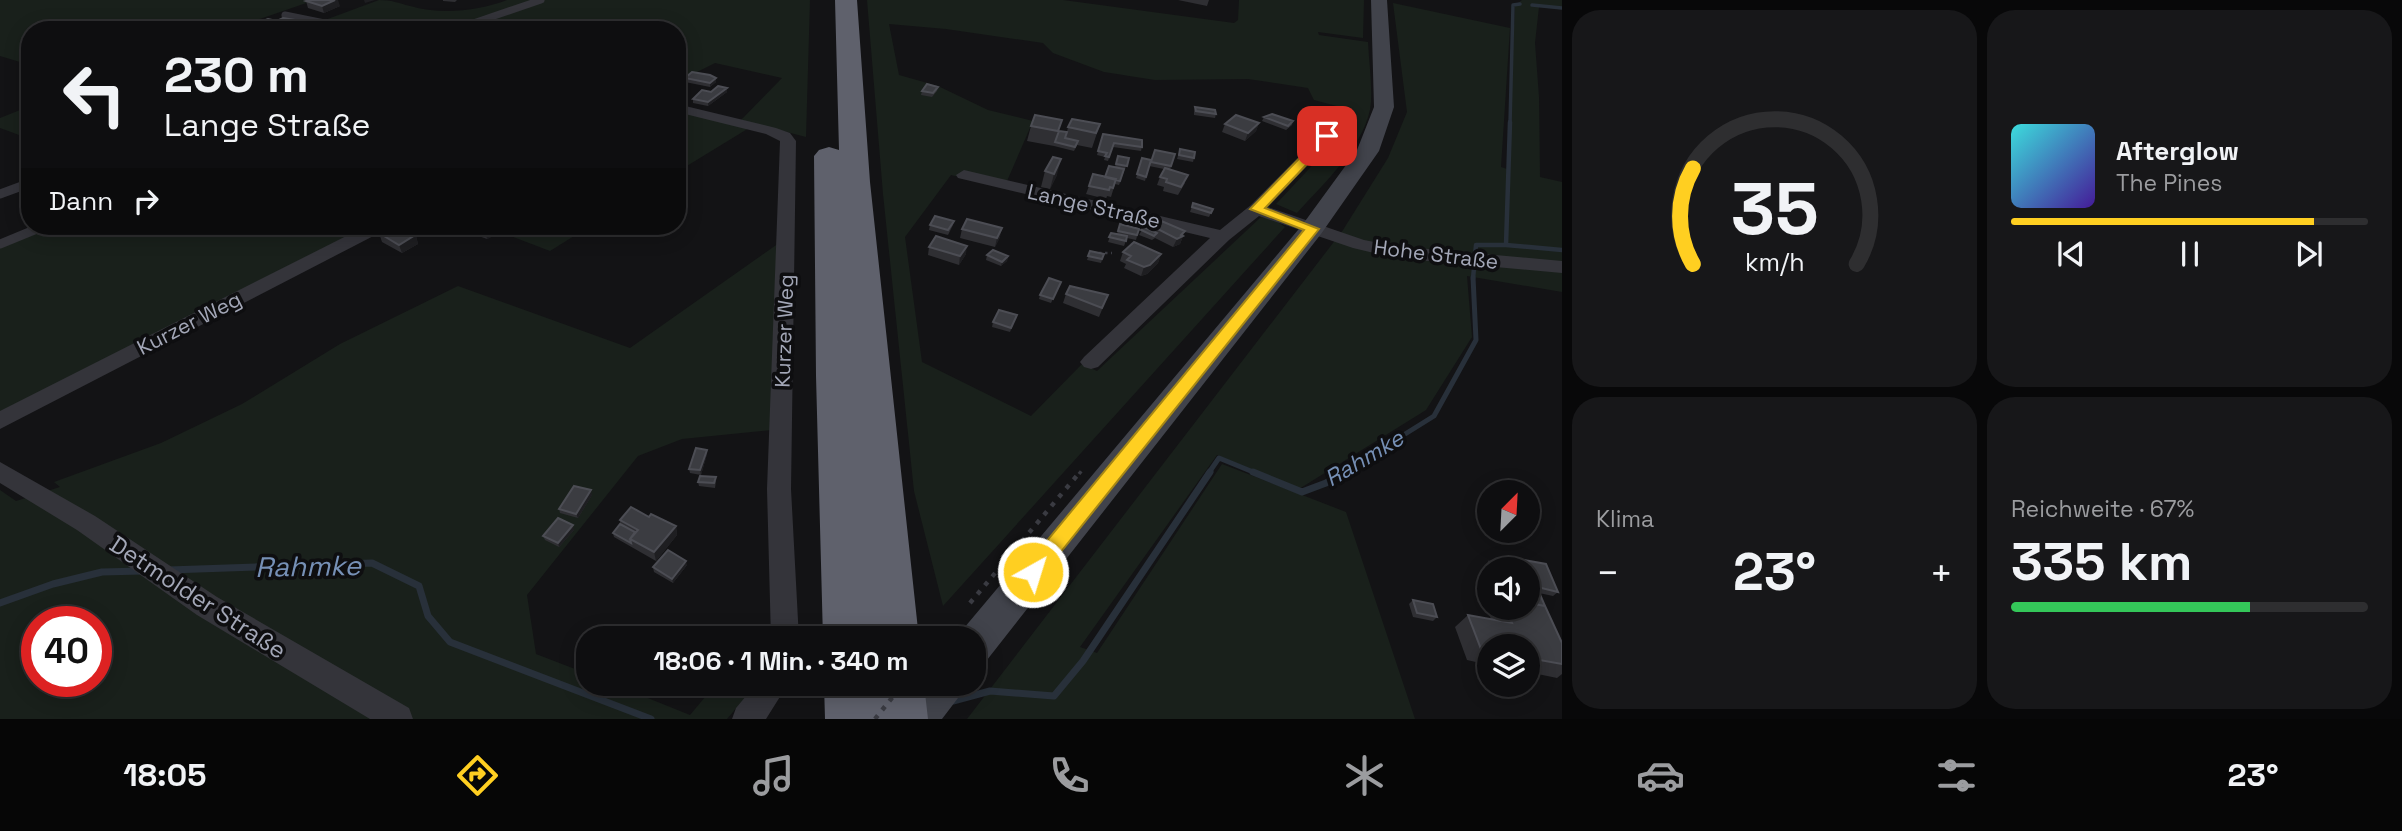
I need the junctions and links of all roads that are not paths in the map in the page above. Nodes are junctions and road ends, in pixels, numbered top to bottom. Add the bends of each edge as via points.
1 (541, 0) edge
2 (827, 0) edge
3 (846, 0) edge
4 (1379, 0) edge
5 (285, 15) edge
6 (315, 21) edge
7 (479, 21) edge
8 (686, 110) edge
9 (1342, 121) dead end
10 (964, 175) dead end
11 (21, 186) edge
12 (0, 194) edge
13 (1257, 209) junction
14 (1312, 229) junction
15 (22, 235) edge
16 (362, 235) edge
17 (1223, 236) junction
18 (0, 244) edge
19 (1562, 267) edge
20 (1091, 362) dead end
21 (0, 421) edge
22 (0, 471) edge
23 (784, 626) edge
24 (848, 626) edge
25 (892, 626) edge
26 (986, 631) edge
27 (765, 696) edge
28 (398, 719) edge
29 (747, 719) edge

1 - 7 lane
2 - 24 highway via 836,376
3 - 25 highway via 855,182
4 - 14 street via 1384,107 1368,151
5 - 6 lane
8 - 23 street, Kurzer Weg via 771,131 788,141 779,489
9 - 13 street
10 - 17 street, Lange Straße
11 - 12 lane
13 - 14 street
13 - 17 street
14 - 19 street, Hohe Straße via 1395,252
14 - 26 street
15 - 18 lane
16 - 21 street, Kurzer Weg
17 - 20 street
22 - 28 street, Detmolder Straße via 207,606
27 - 29 street

